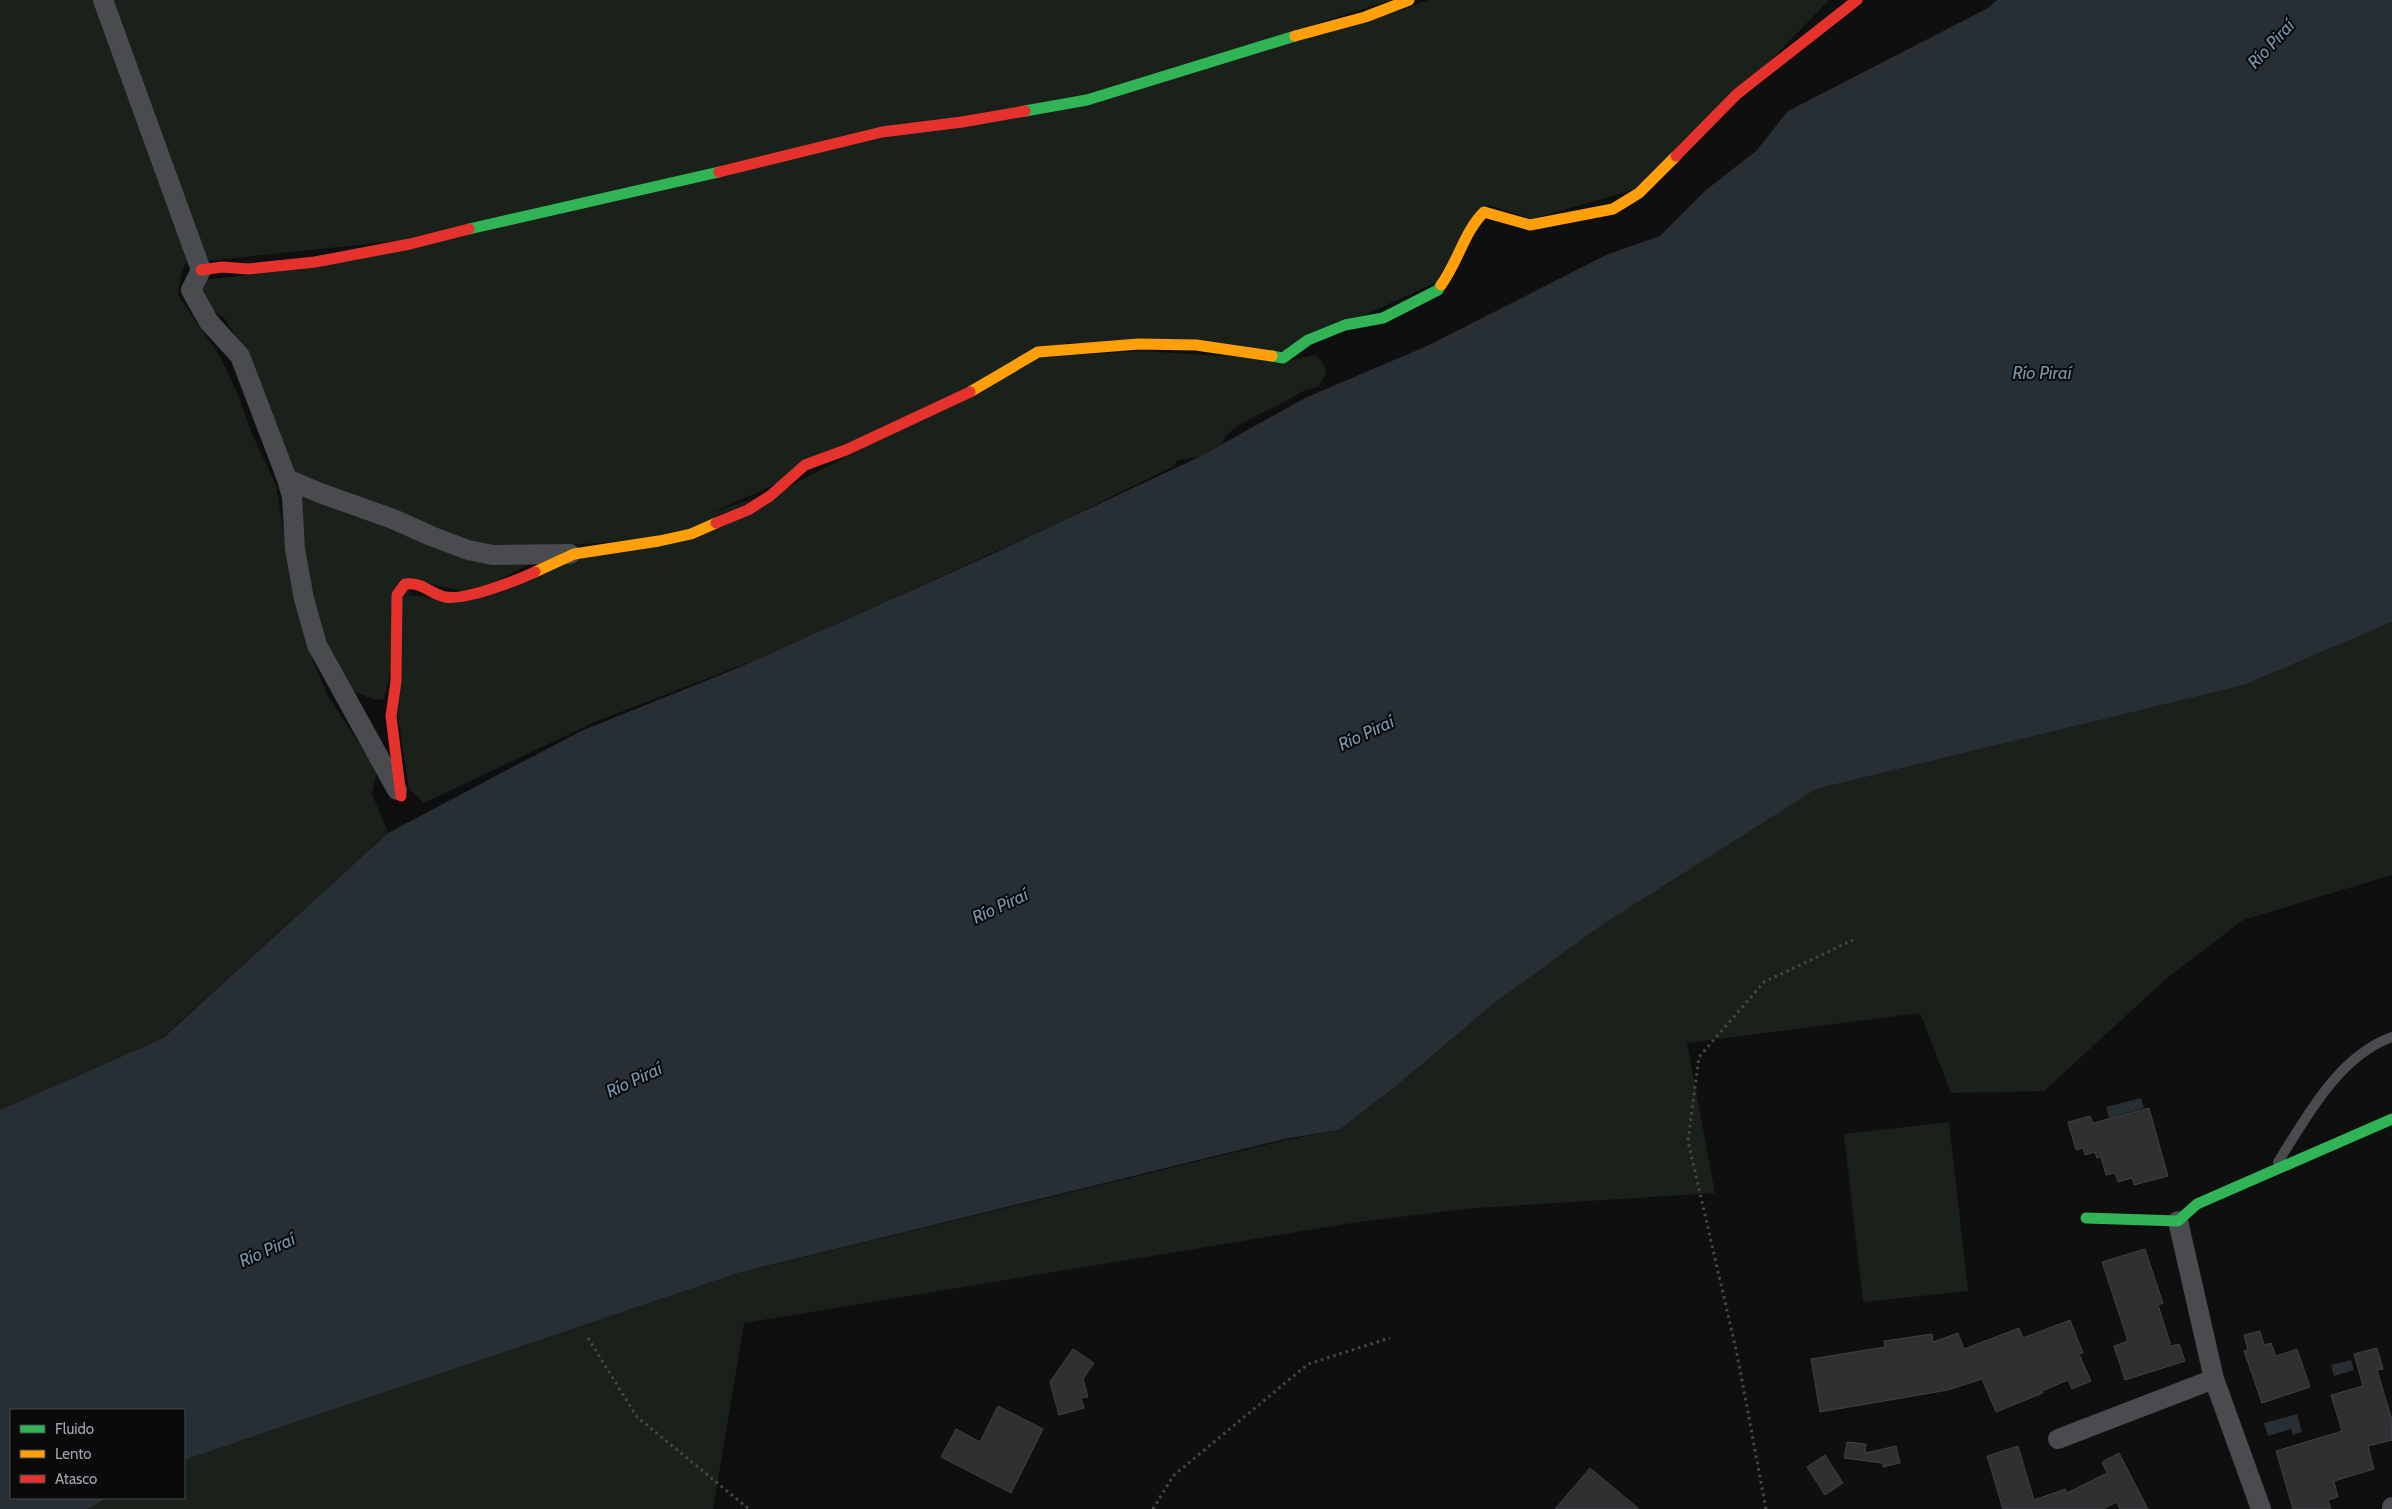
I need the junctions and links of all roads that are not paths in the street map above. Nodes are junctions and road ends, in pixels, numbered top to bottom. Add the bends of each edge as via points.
1 (103, 0) edge
2 (1409, 0) edge
3 (1857, 0) edge
4 (201, 270) junction
5 (287, 479) junction
6 (574, 554) junction
7 (401, 796) joint
8 (2392, 1037) edge
9 (2392, 1119) edge
10 (2274, 1169) junction
11 (2086, 1218) dead end
12 (2178, 1221) junction
13 (2214, 1379) junction
14 (2058, 1439) dead end
15 (2261, 1509) edge

1 - 4 street
2 - 4 street via 1365,17 1087,100 882,132 410,244 315,262
3 - 6 street via 1736,94 1639,193 1613,209 1530,225 1484,212 1438,290 1383,318 1346,325 1308,340 1283,358 1196,345 1139,344 1038,352 959,399 805,465 770,496 748,510 691,534
4 - 5 street via 191,290 209,322 240,356
5 - 6 street via 468,550 492,555
5 - 7 street via 292,497 295,549 316,645
6 - 7 street via 534,574 475,595 446,597 416,583 405,584 397,595 396,681 391,716
8 - 10 lane via 2373,1044 2344,1070 2308,1114
9 - 10 street
10 - 12 street via 2197,1204
11 - 12 street
12 - 13 street
13 - 14 street
13 - 15 street

